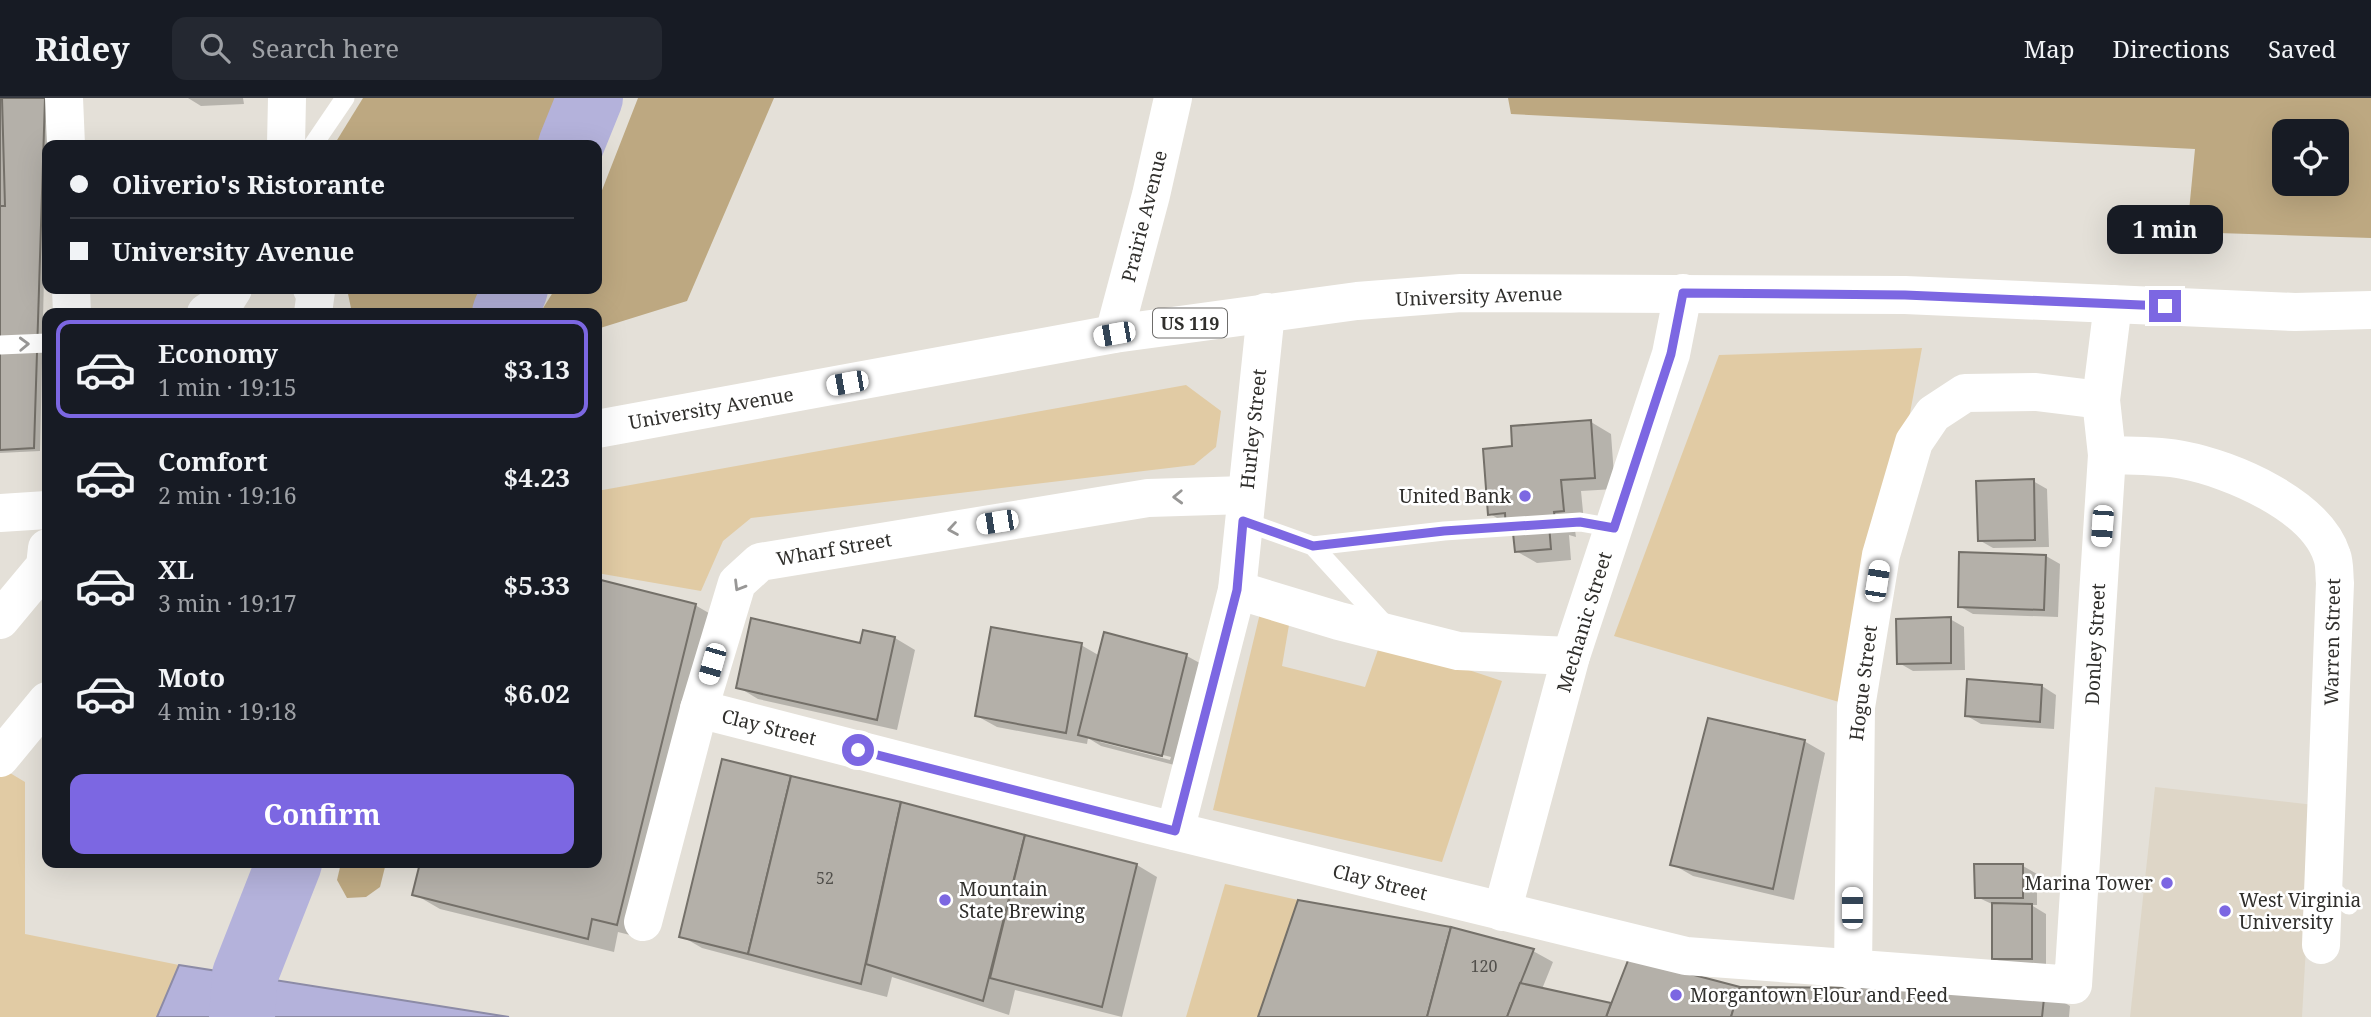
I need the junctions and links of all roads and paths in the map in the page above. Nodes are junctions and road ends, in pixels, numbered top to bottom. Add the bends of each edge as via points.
1 (64, 98) edge
2 (287, 98) edge
3 (345, 98) edge
4 (1173, 98) edge
5 (66, 140) edge
6 (286, 140) edge
7 (316, 140) edge
8 (1683, 293) junction
9 (230, 294) edge
10 (2113, 304) junction
11 (214, 308) edge
12 (2371, 310) edge
13 (1266, 312) junction
14 (1114, 334) junction
15 (42, 343) edge
16 (0, 345) edge
17 (2101, 400) junction
18 (602, 428) edge
19 (2107, 454) junction
20 (1245, 508) junction
21 (42, 510) edge
22 (0, 513) edge
23 (1614, 528) junction
24 (1313, 546) junction
25 (42, 568) edge
26 (1237, 590) junction
27 (0, 620) edge
28 (1394, 635) junction
29 (1571, 656) junction
30 (42, 707) edge
31 (699, 709) junction
32 (0, 758) edge
33 (1175, 831) junction
34 (1502, 912) junction
35 (643, 922) dead end
36 (2321, 945) dead end
37 (1853, 971) junction
38 (2073, 985) joint

1 - 5 street
2 - 6 street
3 - 7 lane
4 - 14 street, Prairie Avenue
8 - 10 street, University Avenue / US 119 via 1905,295
8 - 13 street, University Avenue / US 119 via 1461,293
8 - 23 street, Mechanic Street via 1671,354
9 - 11 street
10 - 12 street, University Avenue / US 119 via 2295,312
10 - 17 street, Donley Street
13 - 14 street, University Avenue / US 119
13 - 20 street, Hurley Street
14 - 18 street, University Avenue / US 119
16 -> 15 lane
17 - 19 street, Donley Street
17 - 37 street, Hogue Street via 2036,392 1965,393 1933,414 1914,442 1881,555 1856,707
19 - 36 street, Warren Street via 2183,460 2251,483 2292,503 2332,555 2337,894
19 - 38 street, Donley Street
20 - 24 lane
20 - 26 street, Hurley Street
20 -> 31 street, Wharf Street via 1148,498 760,562 737,583
21 - 22 street
23 - 24 lane via 1580,522
23 - 29 street, Mechanic Street
24 - 28 lane
25 - 27 street
26 - 28 street
26 - 33 street, Hurley Street
28 - 29 street via 1458,651
29 - 34 street, Mechanic Street
30 - 32 street
31 - 33 street, Clay Street
31 - 35 street, Wharf Street
33 - 34 street, Clay Street
34 - 37 street, Clay Street via 1686,956
37 - 38 street, Clay Street

